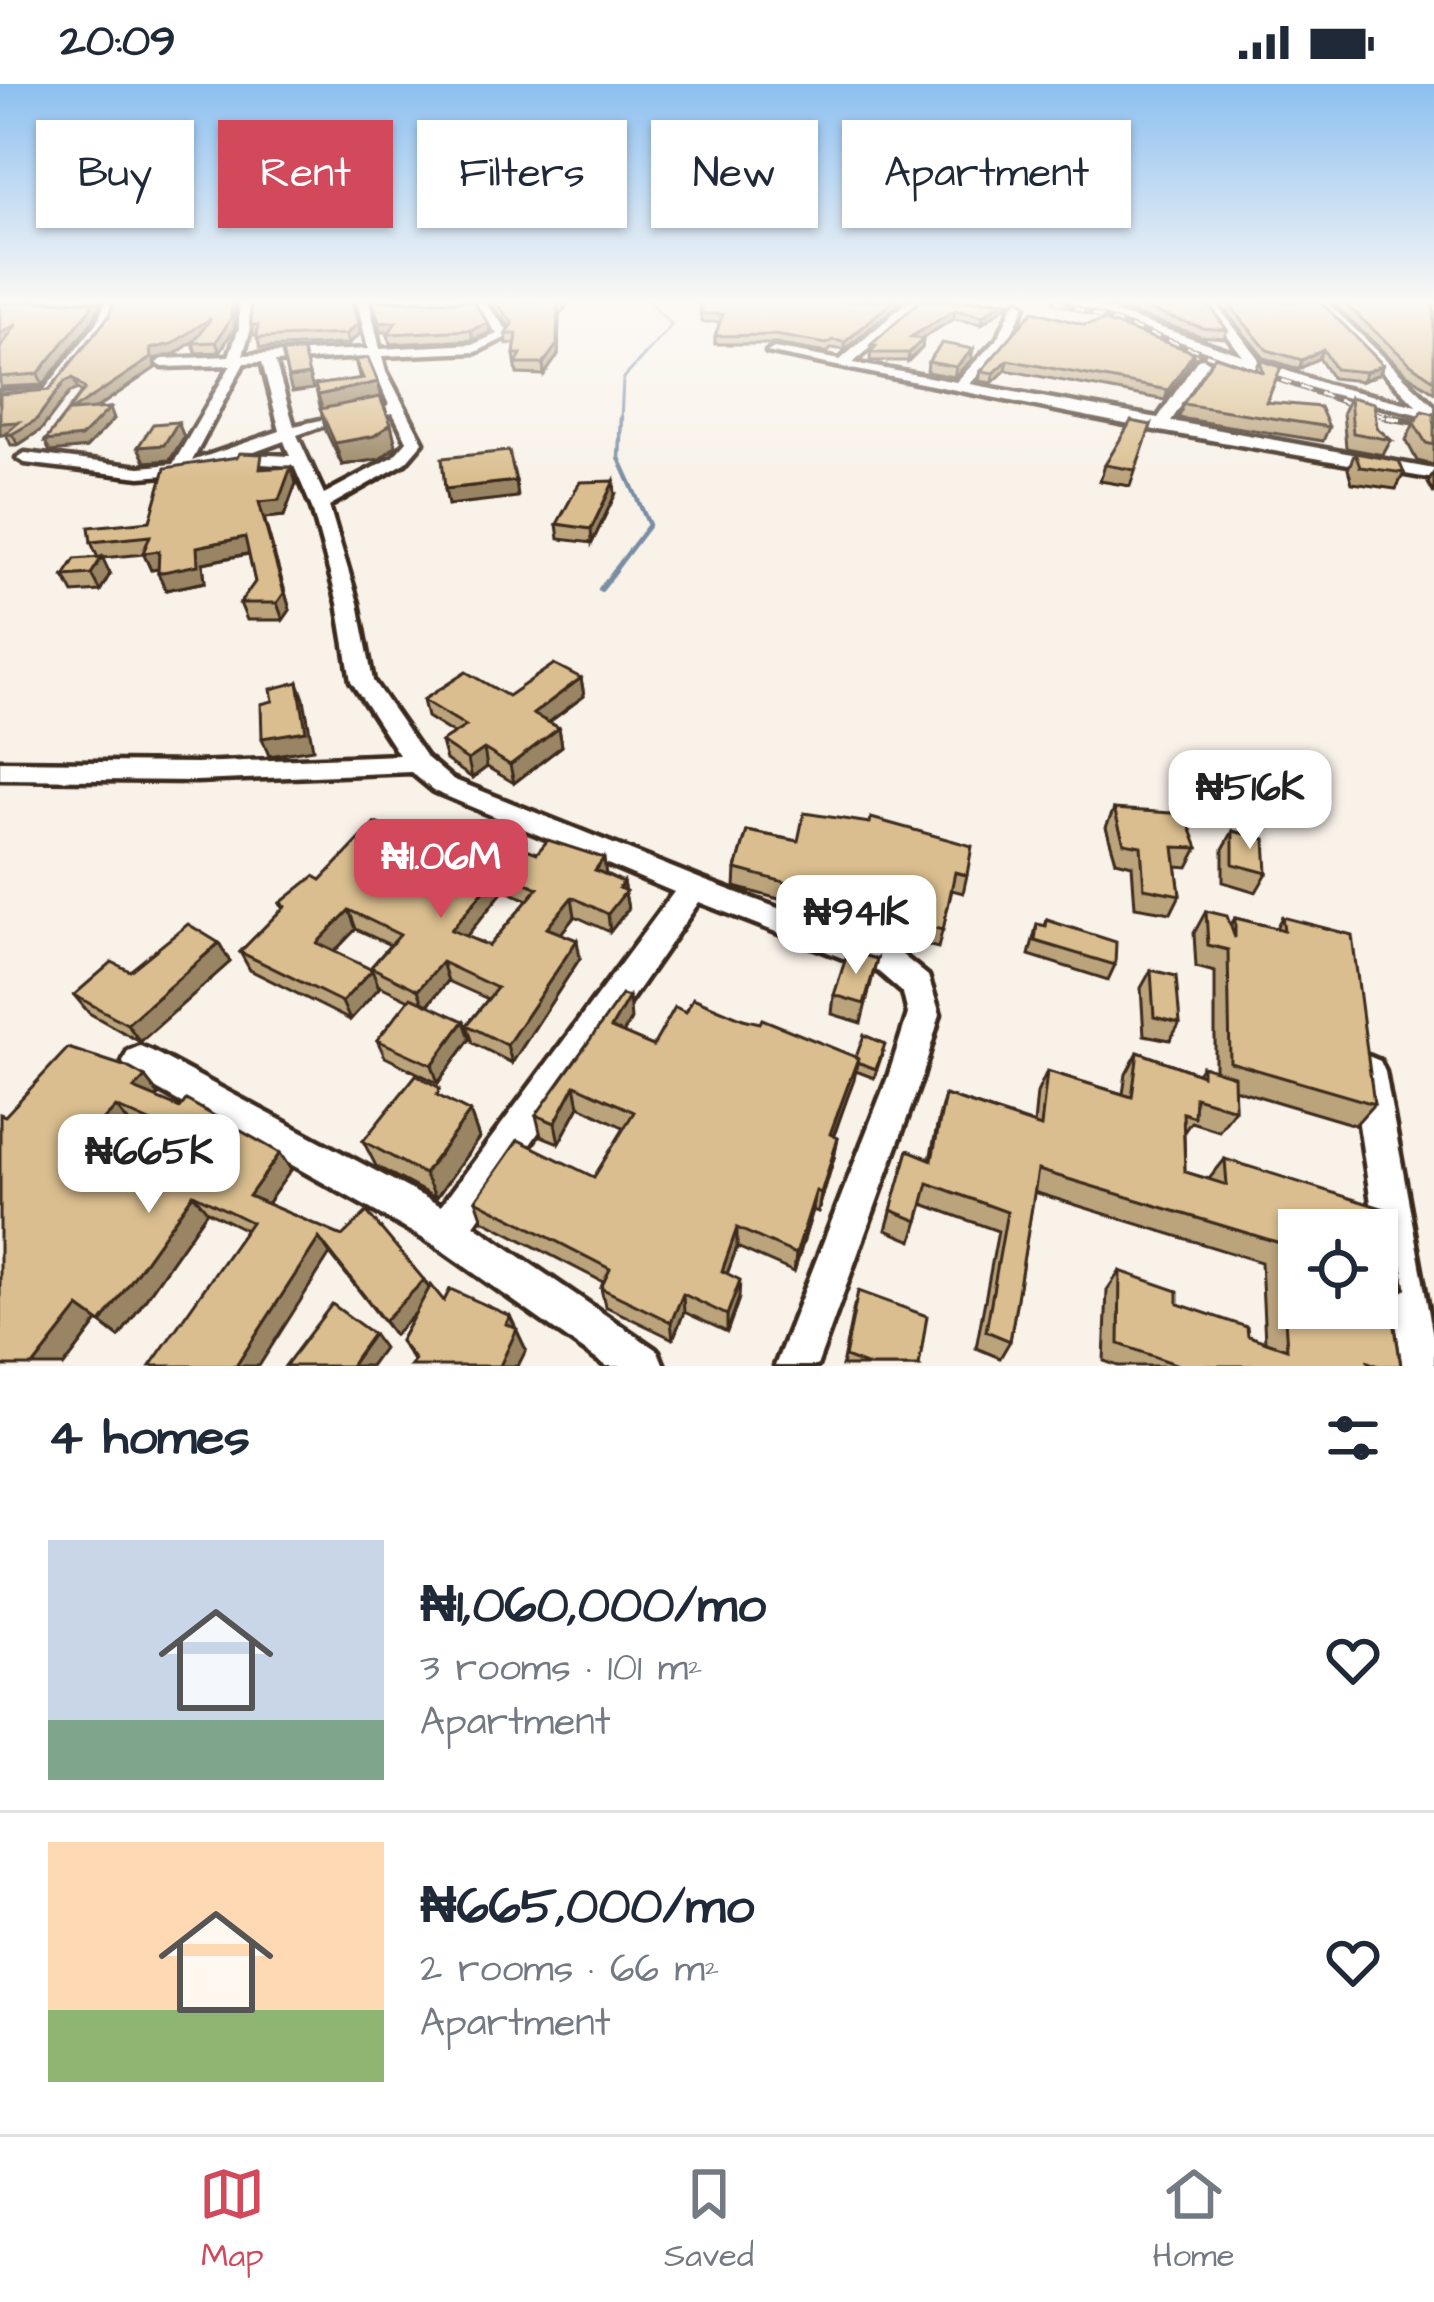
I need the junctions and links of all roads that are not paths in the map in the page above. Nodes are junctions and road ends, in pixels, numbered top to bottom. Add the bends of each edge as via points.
1 (69, 361) edge
2 (234, 361) junction
3 (268, 361) joint
4 (378, 361) edge
5 (820, 361) edge
6 (847, 361) edge
7 (984, 361) edge
8 (1242, 361) edge
9 (1252, 361) edge
10 (1380, 361) edge
11 (1203, 362) dead end
12 (163, 363) dead end
13 (842, 365) junction
14 (1256, 366) junction
15 (960, 386) junction
16 (0, 396) edge
17 (400, 407) junction
18 (1160, 426) junction
19 (288, 433) junction
20 (50, 438) edge
21 (25, 458) junction
22 (224, 458) junction
23 (0, 459) edge
24 (301, 461) junction
25 (179, 469) junction
26 (1434, 474) edge
27 (319, 504) junction
28 (417, 763) junction
29 (0, 770) edge
30 (693, 889) junction
31 (1361, 1028) edge
32 (140, 1062) dead end
33 (447, 1230) junction
34 (643, 1366) edge
35 (796, 1366) edge
36 (1417, 1366) edge

1 - 16 street via 49,393
2 - 3 street
2 - 12 street
2 - 25 street via 225,392
3 - 19 street
4 - 17 street
5 - 13 street
6 - 13 street
7 - 15 street
8 - 14 street
9 - 14 street
10 - 14 street via 1434,414
11 - 18 street
13 - 15 street
15 - 18 street
17 - 19 street
17 - 27 street via 411,450
18 - 26 street
19 - 22 street
19 - 24 street
20 - 21 street
21 - 23 street
21 - 25 street
22 - 24 street
22 - 25 street
24 - 27 street
27 - 28 street via 359,669
28 - 29 street
28 - 30 street via 442,784
30 - 33 street
30 - 35 street via 890,963 917,986 924,1014
31 - 36 street
32 - 33 street
33 - 34 street

